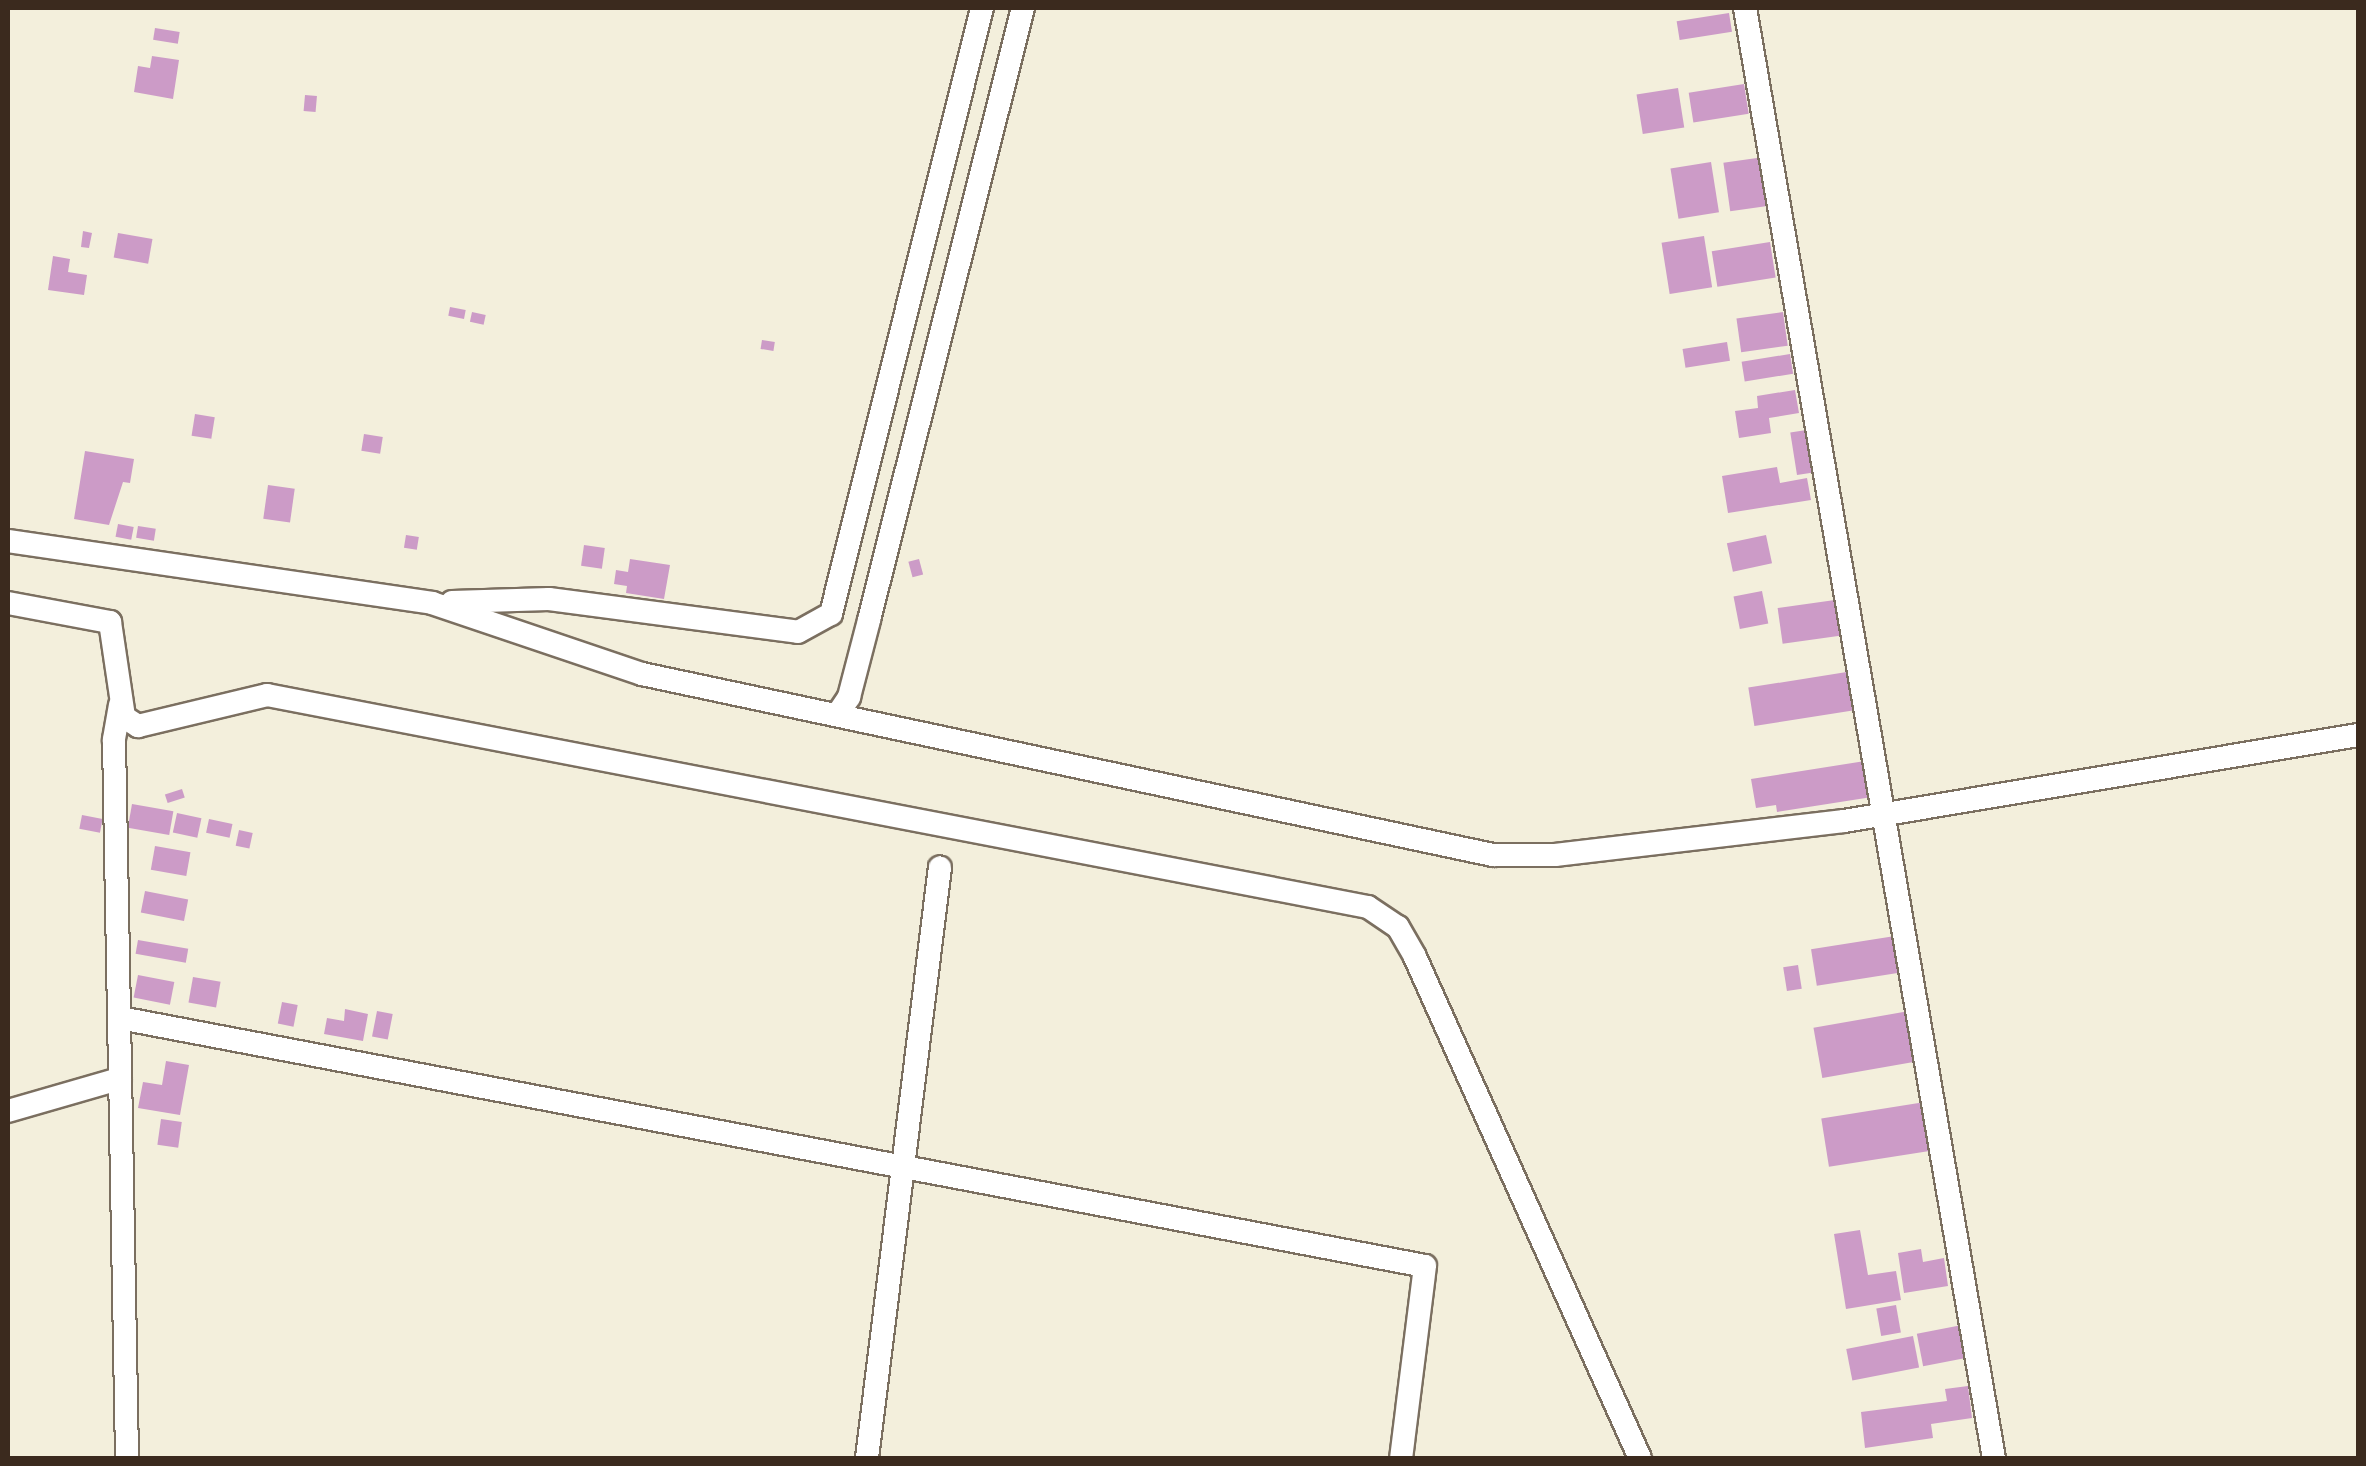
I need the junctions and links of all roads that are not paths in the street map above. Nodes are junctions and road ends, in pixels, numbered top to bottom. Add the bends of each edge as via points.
1 (982, 8) edge
2 (1023, 8) edge
3 (1745, 8) edge
4 (8, 541) edge
5 (8, 603) edge
6 (432, 603) junction
7 (120, 705) junction
8 (837, 714) junction
9 (2358, 735) edge
10 (1883, 815) junction
11 (940, 868) dead end
12 (120, 1018) junction
13 (119, 1078) junction
14 (8, 1111) edge
15 (903, 1163) junction
16 (127, 1458) edge
17 (867, 1458) edge
18 (1401, 1458) edge
19 (1640, 1458) edge
20 (1994, 1458) edge

1 - 6 street via 831,614 798,632 549,599
2 - 8 street via 870,620 849,698
3 - 10 street
4 - 6 street
5 - 7 street via 110,622
6 - 8 street via 642,674
7 - 12 street via 114,740
7 - 19 street via 138,726 267,695 1368,907 1398,928 1416,958
8 - 10 street via 1493,855 1555,855
9 - 10 street
10 - 20 street
11 - 15 street
12 - 13 street
12 - 15 street
13 - 14 street
13 - 16 street
15 - 17 street
15 - 18 street via 1424,1266

